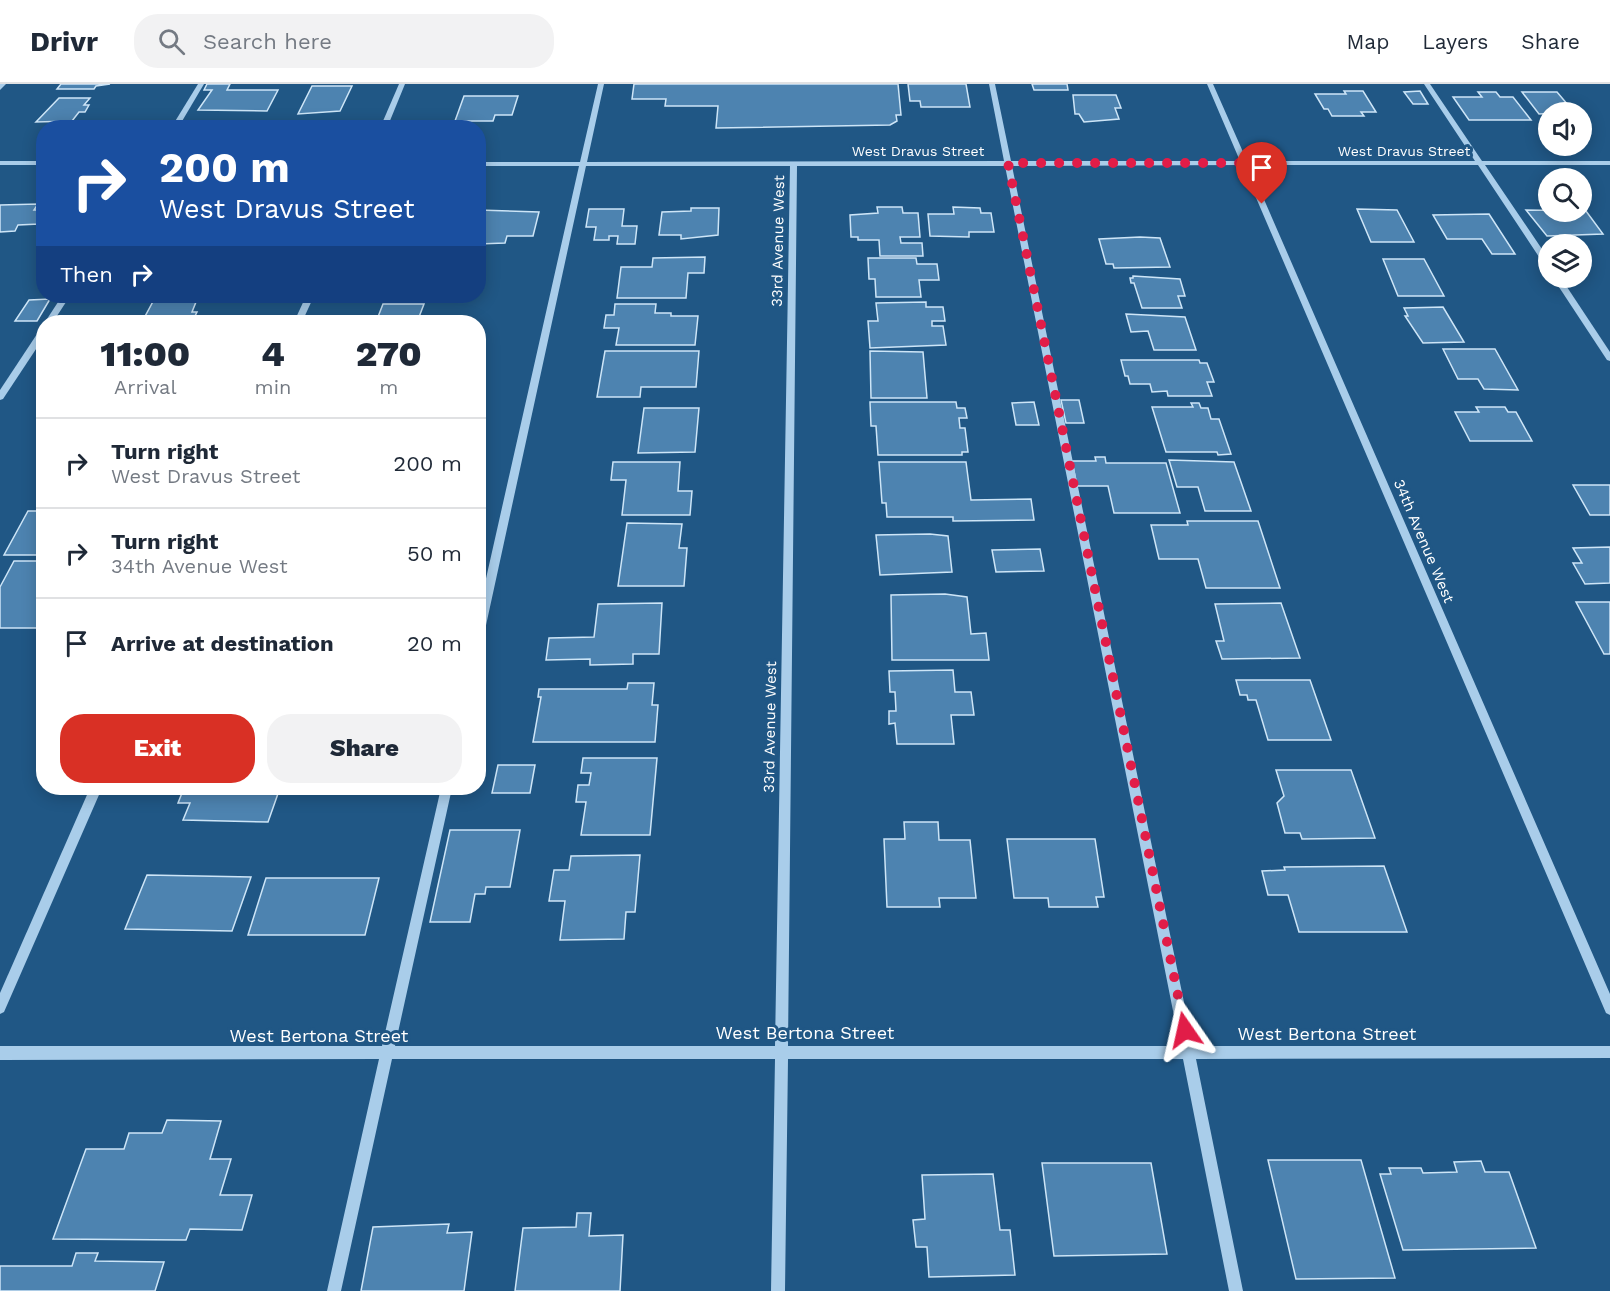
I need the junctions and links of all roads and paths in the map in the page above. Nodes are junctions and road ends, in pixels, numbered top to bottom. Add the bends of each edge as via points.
1 (3, 84) edge
2 (201, 84) edge
3 (402, 84) edge
4 (601, 84) edge
5 (992, 84) edge
6 (1210, 84) edge
7 (1427, 84) edge
8 (0, 87) edge
9 (179, 120) edge
10 (386, 120) edge
11 (1480, 162) junction
12 (36, 163) edge
13 (794, 163) junction
14 (1008, 163) junction
15 (1244, 163) junction
16 (1610, 163) edge
17 (0, 164) edge
18 (486, 164) edge
19 (584, 164) junction
20 (1538, 249) edge
21 (1564, 288) edge
22 (36, 342) edge
23 (1610, 357) edge
24 (0, 397) edge
25 (486, 603) edge
26 (93, 795) edge
27 (444, 795) edge
28 (0, 1008) edge
29 (1610, 1009) edge
30 (781, 1051) junction
31 (1189, 1052) junction
32 (1610, 1052) edge
33 (0, 1053) edge
34 (387, 1054) junction
35 (334, 1291) edge
36 (778, 1291) edge
37 (1236, 1291) edge

1 - 8 street
2 - 9 street
3 - 10 street
4 - 19 street
5 - 14 street
6 - 15 street, 34th Avenue West
7 - 11 street
11 - 15 street, West Dravus Street
11 - 16 street, West Dravus Street
11 - 20 street
12 - 17 street
13 - 14 street, West Dravus Street
13 - 19 street, West Dravus Street
13 - 30 street, 33rd Avenue West
14 - 15 street, West Dravus Street
14 - 31 street
15 - 29 street, 34th Avenue West
18 - 19 street, West Dravus Street
19 - 25 street
21 - 23 street
22 - 24 street
26 - 28 street
27 - 34 street
30 - 31 street, West Bertona Street
30 - 34 street, West Bertona Street
30 - 36 street, 33rd Avenue West
31 - 32 street, West Bertona Street
31 - 37 street
33 - 34 street, West Bertona Street
34 - 35 street

